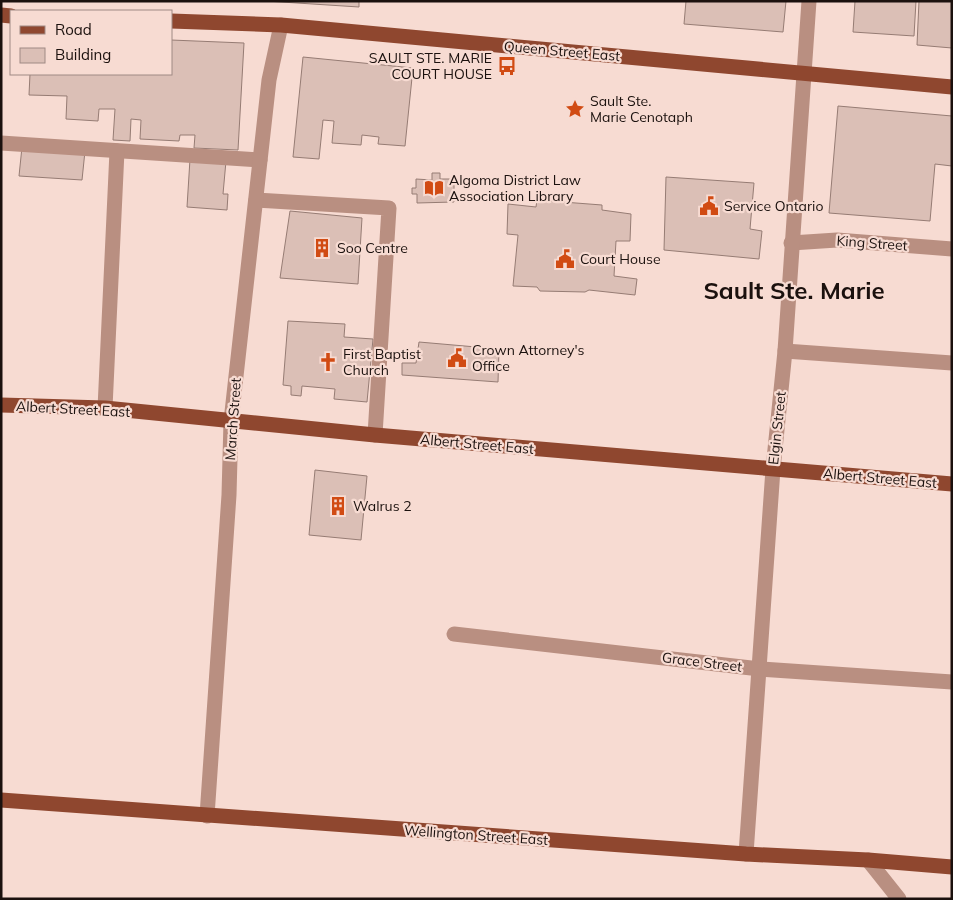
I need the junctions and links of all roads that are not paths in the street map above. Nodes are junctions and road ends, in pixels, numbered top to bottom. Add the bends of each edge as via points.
1 (809, 1) edge
2 (172, 21) edge
3 (281, 25) junction
4 (802, 74) junction
5 (952, 87) edge
6 (1, 143) edge
7 (117, 151) junction
8 (260, 160) junction
9 (256, 200) junction
10 (791, 243) junction
11 (952, 249) edge
12 (785, 351) junction
13 (952, 363) edge
14 (1, 406) edge
15 (106, 408) junction
16 (231, 421) junction
17 (375, 435) junction
18 (773, 469) junction
19 (952, 484) edge
20 (454, 634) dead end
21 (760, 669) junction
22 (952, 682) edge
23 (1, 800) edge
24 (207, 816) junction
25 (746, 854) junction
26 (868, 860) junction
27 (952, 868) edge
28 (899, 899) edge

1 - 4 street, Elgin Street
2 - 3 main road, Queen Street East
3 - 4 main road, Queen Street East
3 - 8 street, March Street via 269,80
4 - 5 main road, Queen Street East
4 - 10 street, Elgin Street
6 - 7 street
7 - 8 street
7 - 15 street
8 - 9 street, March Street
9 - 16 street, March Street
9 - 17 street via 388,208
10 - 11 street, King Street via 837,240
10 - 12 street, Elgin Street
12 - 13 street
12 - 18 street, Elgin Street
14 - 15 main road, Albert Street East
15 - 16 main road, Albert Street East
16 - 17 main road, Albert Street East
16 - 24 street, March Street
17 - 18 main road, Albert Street East
18 - 19 main road, Albert Street East
18 - 21 street, Elgin Street
20 - 21 street, Grace Street
21 - 22 street, Grace Street
21 - 25 street, Elgin Street
23 - 24 main road, Wellington Street East
24 - 25 main road, Wellington Street East
25 - 26 main road, Wellington Street East
26 - 27 main road, Wellington Street East
26 - 28 street

